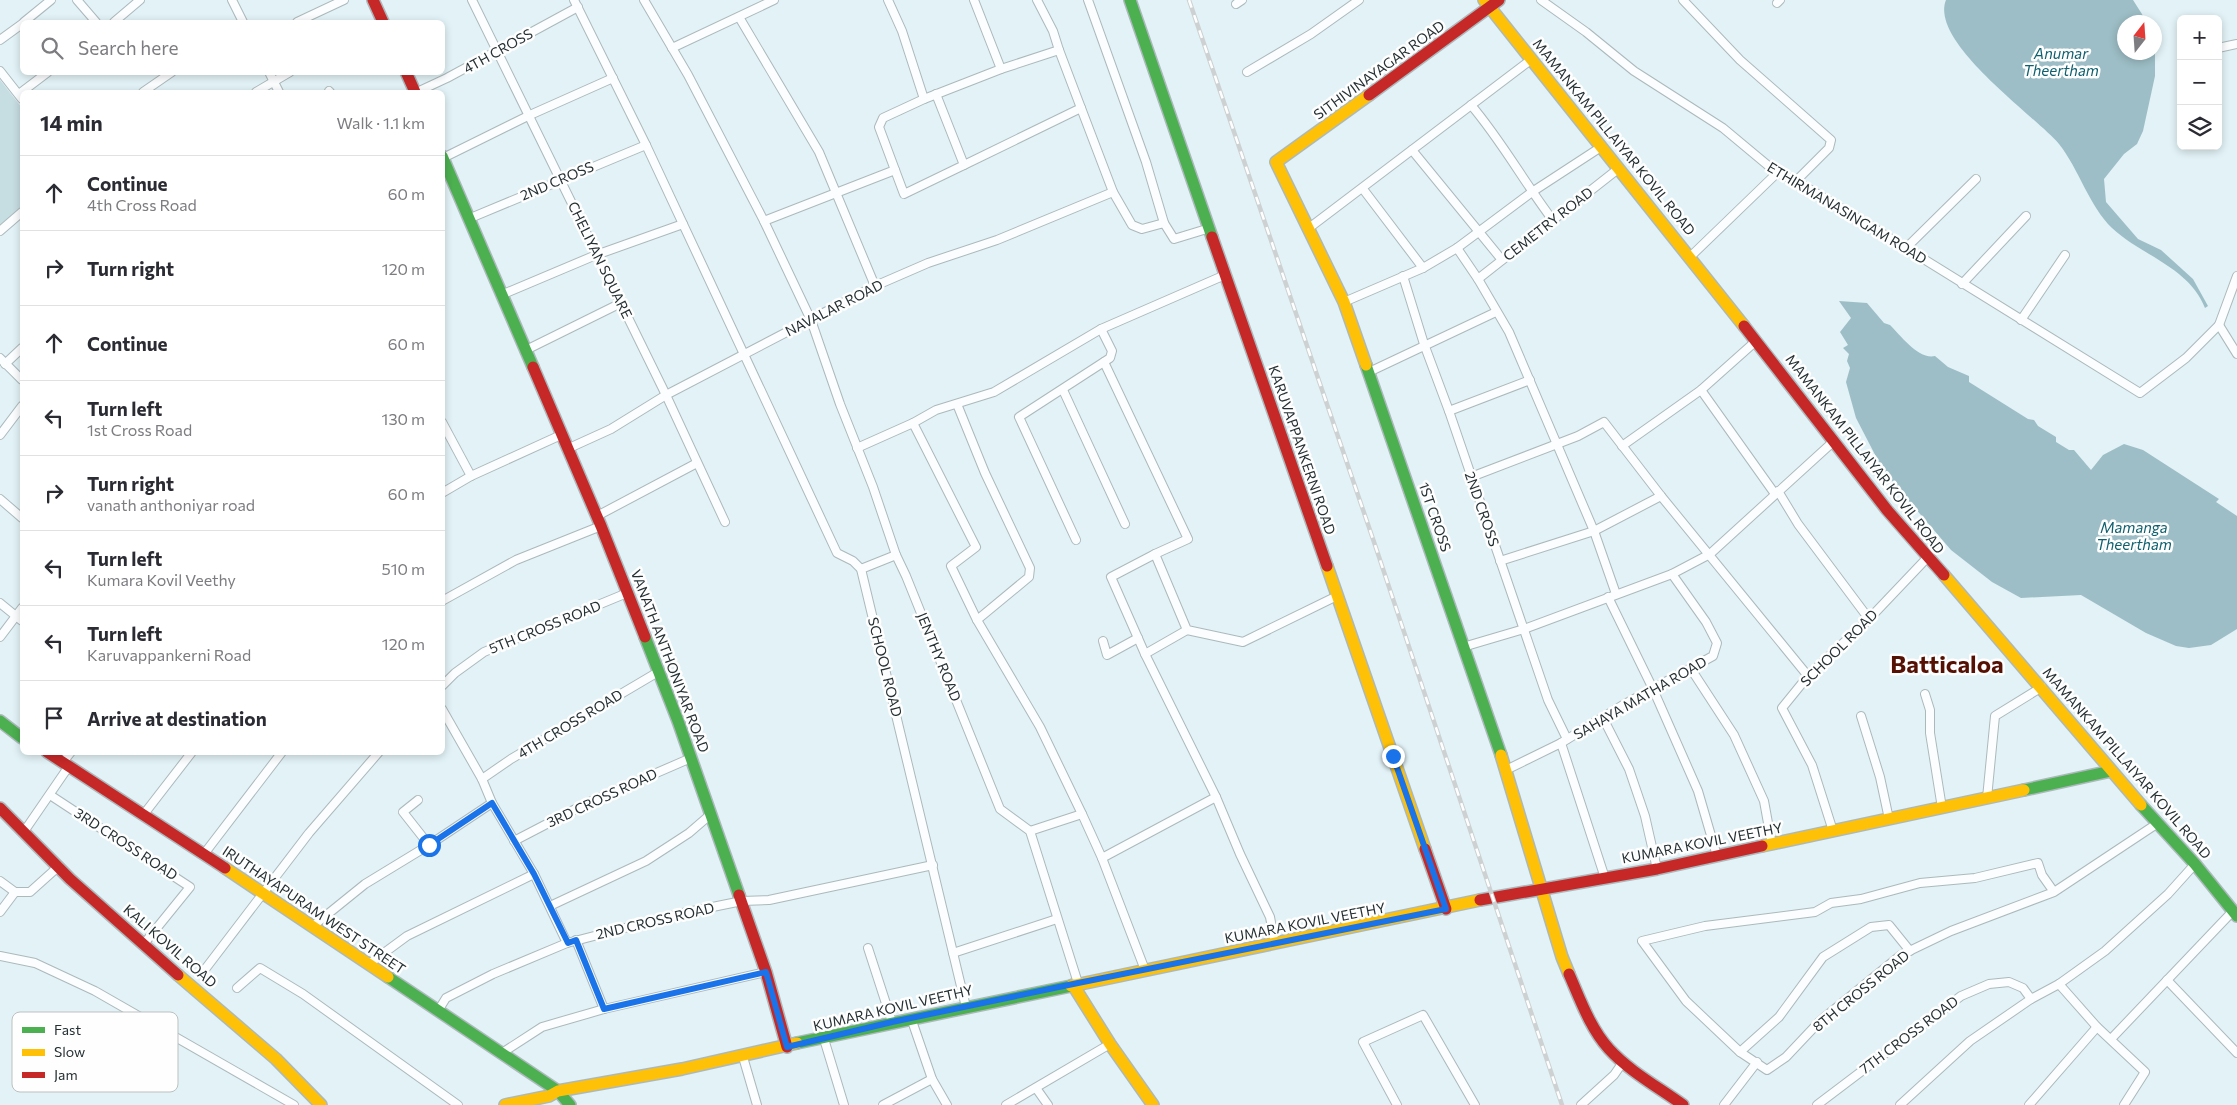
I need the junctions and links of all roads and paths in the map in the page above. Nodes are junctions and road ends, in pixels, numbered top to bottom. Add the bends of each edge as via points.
1 (51, 0) edge
2 (77, 0) edge
3 (140, 0) edge
4 (232, 0) edge
5 (344, 0) edge
6 (373, 0) edge
7 (644, 0) edge
8 (774, 0) edge
9 (888, 0) edge
10 (974, 0) edge
11 (1037, 0) edge
12 (1088, 0) edge
13 (1130, 0) edge
14 (1359, 0) edge
15 (1541, 0) edge
16 (474, 1) edge
17 (1491, 2) edge
18 (1689, 2) edge
19 (576, 3) edge
20 (739, 17) junction
21 (27, 20) edge
22 (94, 20) edge
23 (116, 20) edge
24 (242, 20) edge
25 (301, 20) edge
26 (380, 20) edge
27 (20, 25) edge
28 (0, 40) edge
29 (2237, 44) edge
30 (2222, 47) edge
31 (672, 48) junction
32 (1058, 50) junction
33 (497, 51) junction
34 (1532, 59) junction
35 (1001, 69) junction
36 (0, 71) edge
37 (1247, 72) dead end
38 (45, 75) edge
39 (168, 75) edge
40 (270, 75) edge
41 (285, 75) edge
42 (408, 75) edge
43 (613, 78) junction
44 (273, 82) junction
45 (29, 90) edge
46 (146, 90) edge
47 (259, 90) edge
48 (278, 90) edge
49 (415, 90) edge
50 (420, 90) edge
51 (936, 94) junction
52 (20, 96) edge
53 (924, 99) junction
54 (1471, 105) junction
55 (1082, 108) junction
56 (530, 115) junction
57 (646, 145) junction
58 (1601, 147) junction
59 (1412, 150) junction
60 (445, 156) edge
61 (445, 162) edge
62 (1276, 162) joint
63 (964, 166) junction
64 (1618, 169) junction
65 (895, 170) junction
66 (1777, 173) junction
67 (561, 179) junction
68 (1976, 179) dead end
69 (1796, 181) junction
70 (1363, 189) junction
71 (835, 192) junction
72 (1113, 192) junction
73 (1532, 192) junction
74 (20, 214) edge
75 (2026, 216) dead end
76 (468, 219) junction
77 (1552, 219) junction
78 (764, 222) junction
79 (1164, 223) junction
80 (683, 224) junction
81 (1210, 228) junction
82 (1309, 228) junction
83 (0, 231) edge
84 (1480, 232) junction
85 (1457, 248) junction
86 (1906, 248) junction
87 (2065, 255) dead end
88 (596, 256) junction
89 (1690, 258) junction
90 (1502, 260) junction
91 (1423, 268) junction
92 (1224, 275) junction
93 (1403, 276) junction
94 (2237, 276) edge
95 (1478, 279) junction
96 (1962, 284) junction
97 (874, 286) junction
98 (501, 295) junction
99 (1344, 302) junction
100 (621, 303) junction
101 (1496, 312) junction
102 (811, 320) junction
103 (2021, 320) junction
104 (2219, 325) junction
105 (1102, 329) junction
106 (1756, 341) junction
107 (1424, 344) junction
108 (20, 349) edge
109 (526, 350) junction
110 (745, 354) junction
111 (2237, 354) edge
112 (3, 361) edge
113 (1104, 362) junction
114 (1368, 372) junction
115 (20, 378) edge
116 (1530, 380) junction
117 (1063, 390) junction
118 (1701, 390) junction
119 (666, 395) junction
120 (957, 404) junction
121 (20, 409) edge
122 (1450, 411) junction
123 (913, 422) junction
124 (445, 428) edge
125 (0, 435) edge
126 (561, 435) junction
127 (1834, 441) junction
128 (1556, 444) junction
129 (1622, 446) junction
130 (857, 448) junction
131 (567, 449) junction
132 (697, 464) junction
133 (471, 476) junction
134 (1471, 477) junction
135 (445, 491) edge
136 (1777, 493) junction
137 (1661, 496) junction
138 (0, 499) edge
139 (20, 516) edge
140 (599, 521) junction
141 (724, 522) dead end
142 (1125, 524) dead end
143 (1594, 531) junction
144 (1076, 540) dead end
145 (1155, 554) junction
146 (1710, 554) junction
147 (896, 555) junction
148 (1927, 558) junction
149 (1500, 561) junction
150 (861, 569) junction
151 (1672, 574) junction
152 (627, 593) junction
153 (1616, 594) junction
154 (1337, 596) junction
155 (1608, 597) junction
156 (445, 599) edge
157 (0, 603) edge
158 (19, 618) edge
159 (1869, 618) junction
160 (977, 620) junction
161 (1187, 630) junction
162 (1524, 630) junction
163 (0, 637) edge
164 (1138, 638) junction
165 (1103, 641) dead end
166 (1463, 647) junction
167 (1145, 654) junction
168 (1691, 669) junction
169 (658, 672) junction
170 (1808, 676) junction
171 (445, 683) edge
172 (2042, 687) junction
173 (1653, 689) junction
174 (1925, 694) dead end
175 (445, 714) edge
176 (1861, 716) dead end
177 (1603, 718) junction
178 (0, 721) edge
179 (20, 736) edge
180 (1564, 741) junction
181 (52, 755) edge
182 (70, 755) edge
183 (190, 755) edge
184 (280, 755) edge
185 (376, 755) edge
186 (691, 758) junction
187 (66, 764) junction
188 (1506, 770) junction
189 (2110, 771) junction
190 (482, 779) junction
191 (50, 795) junction
192 (1216, 797) junction
193 (1987, 798) junction
194 (418, 800) dead end
195 (492, 803) junction
196 (0, 808) edge
197 (1942, 808) junction
198 (144, 814) junction
199 (711, 814) junction
200 (1082, 814) junction
201 (1888, 819) junction
202 (2158, 823) junction
203 (1030, 831) junction
204 (1833, 831) junction
205 (23, 833) junction
206 (514, 841) junction
207 (1772, 844) junction
208 (429, 845) junction
209 (204, 854) junction
210 (1716, 856) junction
211 (1102, 858) junction
212 (2195, 864) junction
213 (933, 865) junction
214 (59, 866) junction
215 (1658, 869) junction
216 (534, 874) junction
217 (1605, 878) junction
218 (0, 881) edge
219 (1543, 890) junction
220 (15, 892) junction
221 (2054, 892) junction
222 (264, 894) junction
223 (742, 901) junction
224 (550, 906) junction
225 (1446, 909) junction
226 (0, 912) edge
227 (2235, 914) edge
228 (1057, 919) junction
229 (314, 926) junction
230 (576, 940) junction
231 (568, 943) junction
232 (1275, 944) junction
233 (143, 945) junction
234 (868, 948) dead end
235 (1910, 951) junction
236 (953, 952) junction
237 (0, 956) edge
238 (369, 964) junction
239 (206, 968) dead end
240 (1145, 970) junction
241 (766, 972) junction
242 (2166, 980) junction
243 (1076, 984) junction
244 (2059, 984) junction
245 (237, 988) dead end
246 (2031, 999) junction
247 (966, 1007) junction
248 (604, 1009) junction
249 (438, 1011) junction
250 (132, 1012) edge
251 (911, 1018) junction
252 (892, 1022) junction
253 (2097, 1027) junction
254 (178, 1039) edge
255 (824, 1039) junction
256 (2110, 1039) junction
257 (1110, 1044) junction
258 (787, 1047) junction
259 (1740, 1052) junction
260 (502, 1053) junction
261 (2237, 1053) edge
262 (743, 1057) junction
263 (1623, 1062) junction
264 (1757, 1062) junction
265 (932, 1079) junction
266 (1036, 1088) junction
267 (563, 1098) edge
268 (1678, 1104) edge
269 (294, 1105) edge
270 (321, 1105) edge
271 (458, 1105) edge
272 (505, 1105) edge
273 (757, 1105) edge
274 (844, 1105) edge
275 (883, 1105) edge
276 (947, 1105) edge
277 (1006, 1105) edge
278 (1048, 1105) edge
279 (1153, 1105) edge
280 (1397, 1105) edge
281 (1475, 1105) edge
282 (1581, 1105) edge
283 (1724, 1105) edge
284 (1817, 1105) edge
285 (1900, 1105) edge
286 (2029, 1105) edge
287 (2124, 1105) edge

1 - 21 street
2 - 22 street
3 - 23 street
4 - 24 street
5 - 25 street
6 - 26 main road
7 - 31 street, JENTHY ROAD
8 - 20 street
9 - 53 street via 902,31
10 - 35 street
11 - 32 street via 1053,31
12 - 79 street via 1146,162
13 - 81 main road, KARUVAPPANKERNI ROAD
14 - 37 street via 1311,34
15 - 66 street, ETHIRMANASINGAM ROAD via 1634,71 1722,128
16 - 33 street, CHELIYAN SQUARE
17 - 34 main road, MAMANKAM PILLAIYAR KOVIL ROAD
17 - 62 main road, SITHIVINAYAGAR ROAD
18 - 69 street via 1740,60 1831,140 1829,148
19 - 33 street, 4TH CROSS
19 - 43 street
20 - 31 street
20 - 71 street via 819,152
27 - 28 street
29 - 30 street
31 - 78 street, JENTHY ROAD
32 - 35 street
32 - 55 street
33 - 50 street, 4TH CROSS
33 - 56 street, CHELIYAN SQUARE
34 - 54 street
34 - 58 main road, MAMANKAM PILLAIYAR KOVIL ROAD
35 - 51 street
36 - 52 street
38 - 45 street
39 - 46 street
40 - 44 street
41 - 44 street
42 - 49 main road
43 - 56 street
43 - 57 street
44 - 47 street
44 - 48 street
51 - 53 street
51 - 63 street
53 - 65 street via 883,118 879,127
54 - 59 street
54 - 73 street
55 - 63 street
55 - 72 street
56 - 60 street
56 - 67 street, CHELIYAN SQUARE
57 - 67 street, 2ND CROSS
57 - 80 street
58 - 64 main road, MAMANKAM PILLAIYAR KOVIL ROAD
58 - 73 street
59 - 70 street
59 - 84 street
61 - 76 main road, VANATH ANTHONIYAR ROAD
62 - 82 main road, 1ST CROSS
63 - 65 street via 904,194
64 - 77 street, CEMETRY ROAD
64 - 89 main road, MAMANKAM PILLAIYAR KOVIL ROAD
65 - 71 street
66 - 69 street, ETHIRMANASINGAM ROAD
66 - 89 street
67 - 76 street, 2ND CROSS
67 - 88 street, CHELIYAN SQUARE
68 - 86 street
69 - 86 street, ETHIRMANASINGAM ROAD
70 - 82 street
70 - 91 street
71 - 78 street
71 - 97 street
72 - 79 street via 1132,225 1142,229
72 - 97 street, NAVALAR ROAD
73 - 77 street
73 - 84 street
74 - 83 street
75 - 96 street
76 - 98 main road, VANATH ANTHONIYAR ROAD
77 - 90 street, CEMETRY ROAD
78 - 102 street, JENTHY ROAD
79 - 81 street via 1174,239
80 - 88 street
80 - 110 street
81 - 92 main road, KARUVAPPANKERNI ROAD
82 - 99 main road, 1ST CROSS
84 - 85 street
84 - 90 street
85 - 91 street
85 - 95 street
86 - 96 street, ETHIRMANASINGAM ROAD
87 - 103 street
88 - 98 street
88 - 100 street, CHELIYAN SQUARE
89 - 106 main road, MAMANKAM PILLAIYAR KOVIL ROAD
90 - 95 street, CEMETRY ROAD
91 - 93 street
92 - 105 street
92 - 154 main road, KARUVAPPANKERNI ROAD
93 - 99 street
93 - 107 street, 2ND CROSS
94 - 104 street
95 - 101 street
96 - 103 street, ETHIRMANASINGAM ROAD
97 - 102 street, NAVALAR ROAD
98 - 109 main road, VANATH ANTHONIYAR ROAD
99 - 114 main road, 1ST CROSS
100 - 109 street
100 - 119 street, CHELIYAN SQUARE
101 - 107 street
101 - 116 street via 1509,332
102 - 110 street, NAVALAR ROAD
102 - 130 street, JENTHY ROAD
103 - 104 street, ETHIRMANASINGAM ROAD via 2140,393 2186,358
104 - 111 street
105 - 113 street via 1112,350 1110,358
105 - 120 street via 994,392
106 - 118 street
106 - 127 main road, MAMANKAM PILLAIYAR KOVIL ROAD
107 - 114 street
107 - 122 street, 2ND CROSS
108 - 112 street
109 - 126 main road, VANATH ANTHONIYAR ROAD
110 - 119 street, NAVALAR ROAD
110 - 150 street via 837,553 854,561
112 - 115 street
113 - 117 street
113 - 145 street via 1188,539
114 - 166 main road, 1ST CROSS
116 - 122 street
116 - 128 street
117 - 142 street
117 - 144 street via 1019,417
118 - 129 street
118 - 136 street
119 - 131 street, NAVALAR ROAD via 610,429
119 - 132 street, CHELIYAN SQUARE
120 - 123 street
120 - 160 street via 1030,568 1029,577
121 - 125 street
122 - 134 street, 2ND CROSS
123 - 130 street
123 - 160 street via 976,548 951,566
124 - 133 street
126 - 131 main road, VANATH ANTHONIYAR ROAD
126 - 133 street
127 - 136 street
127 - 148 main road, MAMANKAM PILLAIYAR KOVIL ROAD
128 - 129 street via 1604,422
128 - 134 street
128 - 143 street
129 - 137 street
130 - 147 street, JENTHY ROAD
131 - 140 main road, VANATH ANTHONIYAR ROAD
132 - 140 street
132 - 141 street, CHELIYAN SQUARE
133 - 135 street
134 - 149 street, 2ND CROSS
136 - 146 street
136 - 159 street
137 - 143 street
137 - 146 street
138 - 139 street
140 - 152 main road, VANATH ANTHONIYAR ROAD
140 - 156 street via 516,560
143 - 149 street
143 - 153 street
145 - 161 street
145 - 164 street via 1111,577
146 - 151 street
146 - 170 street
147 - 150 street
147 - 203 street, JENTHY ROAD via 1000,809
148 - 159 street, SCHOOL ROAD
148 - 172 main road, MAMANKAM PILLAIYAR KOVIL ROAD
149 - 162 street, 2ND CROSS
150 - 213 street, SCHOOL ROAD
151 - 153 street
151 - 168 street, SAHAYA MATHA ROAD via 1717,642 1713,656
152 - 169 main road, VANATH ANTHONIYAR ROAD
152 - 171 street, 5TH CROSS ROAD via 484,652
153 - 155 street
154 - 161 street via 1243,642
154 - 225 main road, KARUVAPPANKERNI ROAD
155 - 162 street
155 - 173 street
157 - 158 street
158 - 163 street
159 - 170 street, SCHOOL ROAD
160 - 200 street via 1040,727
161 - 167 street
162 - 166 street
162 - 180 street, 2ND CROSS
164 - 165 street via 1108,654
164 - 167 street
166 - 188 main road, 1ST CROSS
167 - 192 street
168 - 173 street, SAHAYA MATHA ROAD
168 - 207 street via 1737,743 1764,801
169 - 186 main road, VANATH ANTHONIYAR ROAD
169 - 190 street, 4TH CROSS ROAD
170 - 204 street, SCHOOL ROAD via 1782,708 1812,765
172 - 189 main road, MAMANKAM PILLAIYAR KOVIL ROAD
172 - 193 street via 1995,716
173 - 177 street, SAHAYA MATHA ROAD
173 - 210 street via 1698,791
174 - 197 street via 1930,710 1930,733
175 - 190 street
176 - 201 street via 1880,777
177 - 180 street, SAHAYA MATHA ROAD
177 - 215 street via 1629,769
178 - 179 main road
180 - 188 street, SAHAYA MATHA ROAD
180 - 217 street, 2ND CROSS
181 - 187 main road, IRUTHAYAPURAM WEST STREET
182 - 187 street
183 - 198 street
184 - 209 street
185 - 222 street via 309,834
186 - 199 main road, VANATH ANTHONIYAR ROAD
186 - 206 street, 3RD CROSS ROAD via 587,803
187 - 191 street
187 - 198 main road, IRUTHAYAPURAM WEST STREET
188 - 219 main road, 1ST CROSS
189 - 193 main road, KUMARA KOVIL VEETHY
189 - 202 main road, MAMANKAM PILLAIYAR KOVIL ROAD
190 - 195 street
191 - 205 street
191 - 233 street, 3RD CROSS ROAD via 190,886
192 - 211 street
192 - 232 street via 1270,917
193 - 197 main road, KUMARA KOVIL VEETHY
194 - 208 street via 403,812
195 - 206 street
195 - 208 street
196 - 205 main road, KALI KOVIL ROAD
197 - 201 main road, KUMARA KOVIL VEETHY
198 - 209 main road, IRUTHAYAPURAM WEST STREET
199 - 223 main road, VANATH ANTHONIYAR ROAD
199 - 224 street via 646,861
200 - 203 street
200 - 211 street
201 - 204 main road, KUMARA KOVIL VEETHY
202 - 212 main road, MAMANKAM PILLAIYAR KOVIL ROAD
202 - 221 street, 8TH CROSS ROAD
203 - 228 street
204 - 207 main road, KUMARA KOVIL VEETHY
205 - 214 main road, KALI KOVIL ROAD
206 - 216 street
207 - 210 main road, KUMARA KOVIL VEETHY
208 - 229 street via 365,884
209 - 222 main road, IRUTHAYAPURAM WEST STREET
210 - 215 main road, KUMARA KOVIL VEETHY
211 - 240 street
212 - 227 main road, MAMANKAM PILLAIYAR KOVIL ROAD
212 - 244 street via 2168,894 2105,951
213 - 223 street, 2ND CROSS ROAD via 769,900
213 - 236 street, SCHOOL ROAD
214 - 220 street via 30,892
214 - 233 main road, KALI KOVIL ROAD
215 - 217 main road, KUMARA KOVIL VEETHY
216 - 224 street
216 - 238 street via 407,936
217 - 219 main road, KUMARA KOVIL VEETHY
218 - 220 street
219 - 225 main road, KUMARA KOVIL VEETHY
219 - 263 main road, 1ST CROSS via 1562,957 1590,1021 1608,1048
220 - 226 street
221 - 235 street, 8TH CROSS ROAD via 1951,931
221 - 259 street via 2042,875 2038,862 1975,878 1920,883 1861,899 1831,903 1815,912 1705,926 1642,940 1686,1000
222 - 229 main road, IRUTHAYAPURAM WEST STREET
222 - 239 street
223 - 230 street, 2ND CROSS ROAD via 683,912
223 - 241 main road, VANATH ANTHONIYAR ROAD
224 - 231 street
225 - 232 main road, KUMARA KOVIL VEETHY
227 - 242 street
228 - 236 street
228 - 243 street
229 - 238 main road, IRUTHAYAPURAM WEST STREET
230 - 231 street, 2ND CROSS ROAD
230 - 248 street
231 - 249 street, 2ND CROSS ROAD via 493,974 446,998
232 - 240 main road, KUMARA KOVIL VEETHY
233 - 270 main road, KALI KOVIL ROAD via 295,1076
234 - 252 street
235 - 259 street via 1890,925 1871,927 1823,957 1779,1017
235 - 264 street, 8TH CROSS ROAD via 1820,1021 1786,1056 1766,1070
236 - 247 street, SCHOOL ROAD
237 - 250 street via 36,963
238 - 249 main road, IRUTHAYAPURAM WEST STREET
240 - 243 main road, KUMARA KOVIL VEETHY
241 - 248 street
241 - 258 main road, VANATH ANTHONIYAR ROAD
242 - 256 street
242 - 261 street
243 - 247 main road, KUMARA KOVIL VEETHY
243 - 257 main road
244 - 246 street
244 - 253 street
245 - 271 street via 260,968 303,994
246 - 284 street, 7TH CROSS ROAD via 2023,988 2009,982 1989,984 1961,996
246 - 285 street via 1970,1041
247 - 251 main road, KUMARA KOVIL VEETHY
248 - 260 street via 542,1027
249 - 260 main road, IRUTHAYAPURAM WEST STREET
251 - 252 main road, KUMARA KOVIL VEETHY
251 - 265 street
252 - 255 main road, KUMARA KOVIL VEETHY
253 - 256 street
253 - 286 street
254 - 269 street
255 - 258 main road, KUMARA KOVIL VEETHY
255 - 274 street
256 - 287 street via 2145,1072
257 - 266 street
257 - 279 main road
258 - 262 main road, KUMARA KOVIL VEETHY
259 - 264 street
260 - 267 main road, IRUTHAYAPURAM WEST STREET
262 - 267 main road, KUMARA KOVIL VEETHY
262 - 273 street
263 - 268 main road, 1ST CROSS
263 - 282 street via 1614,1075
264 - 283 street
265 - 275 street
265 - 276 street
266 - 277 street
266 - 278 street
267 - 272 main road, KUMARA KOVIL VEETHY via 549,1096
280 - 281 street via 1363,1042 1423,1015

